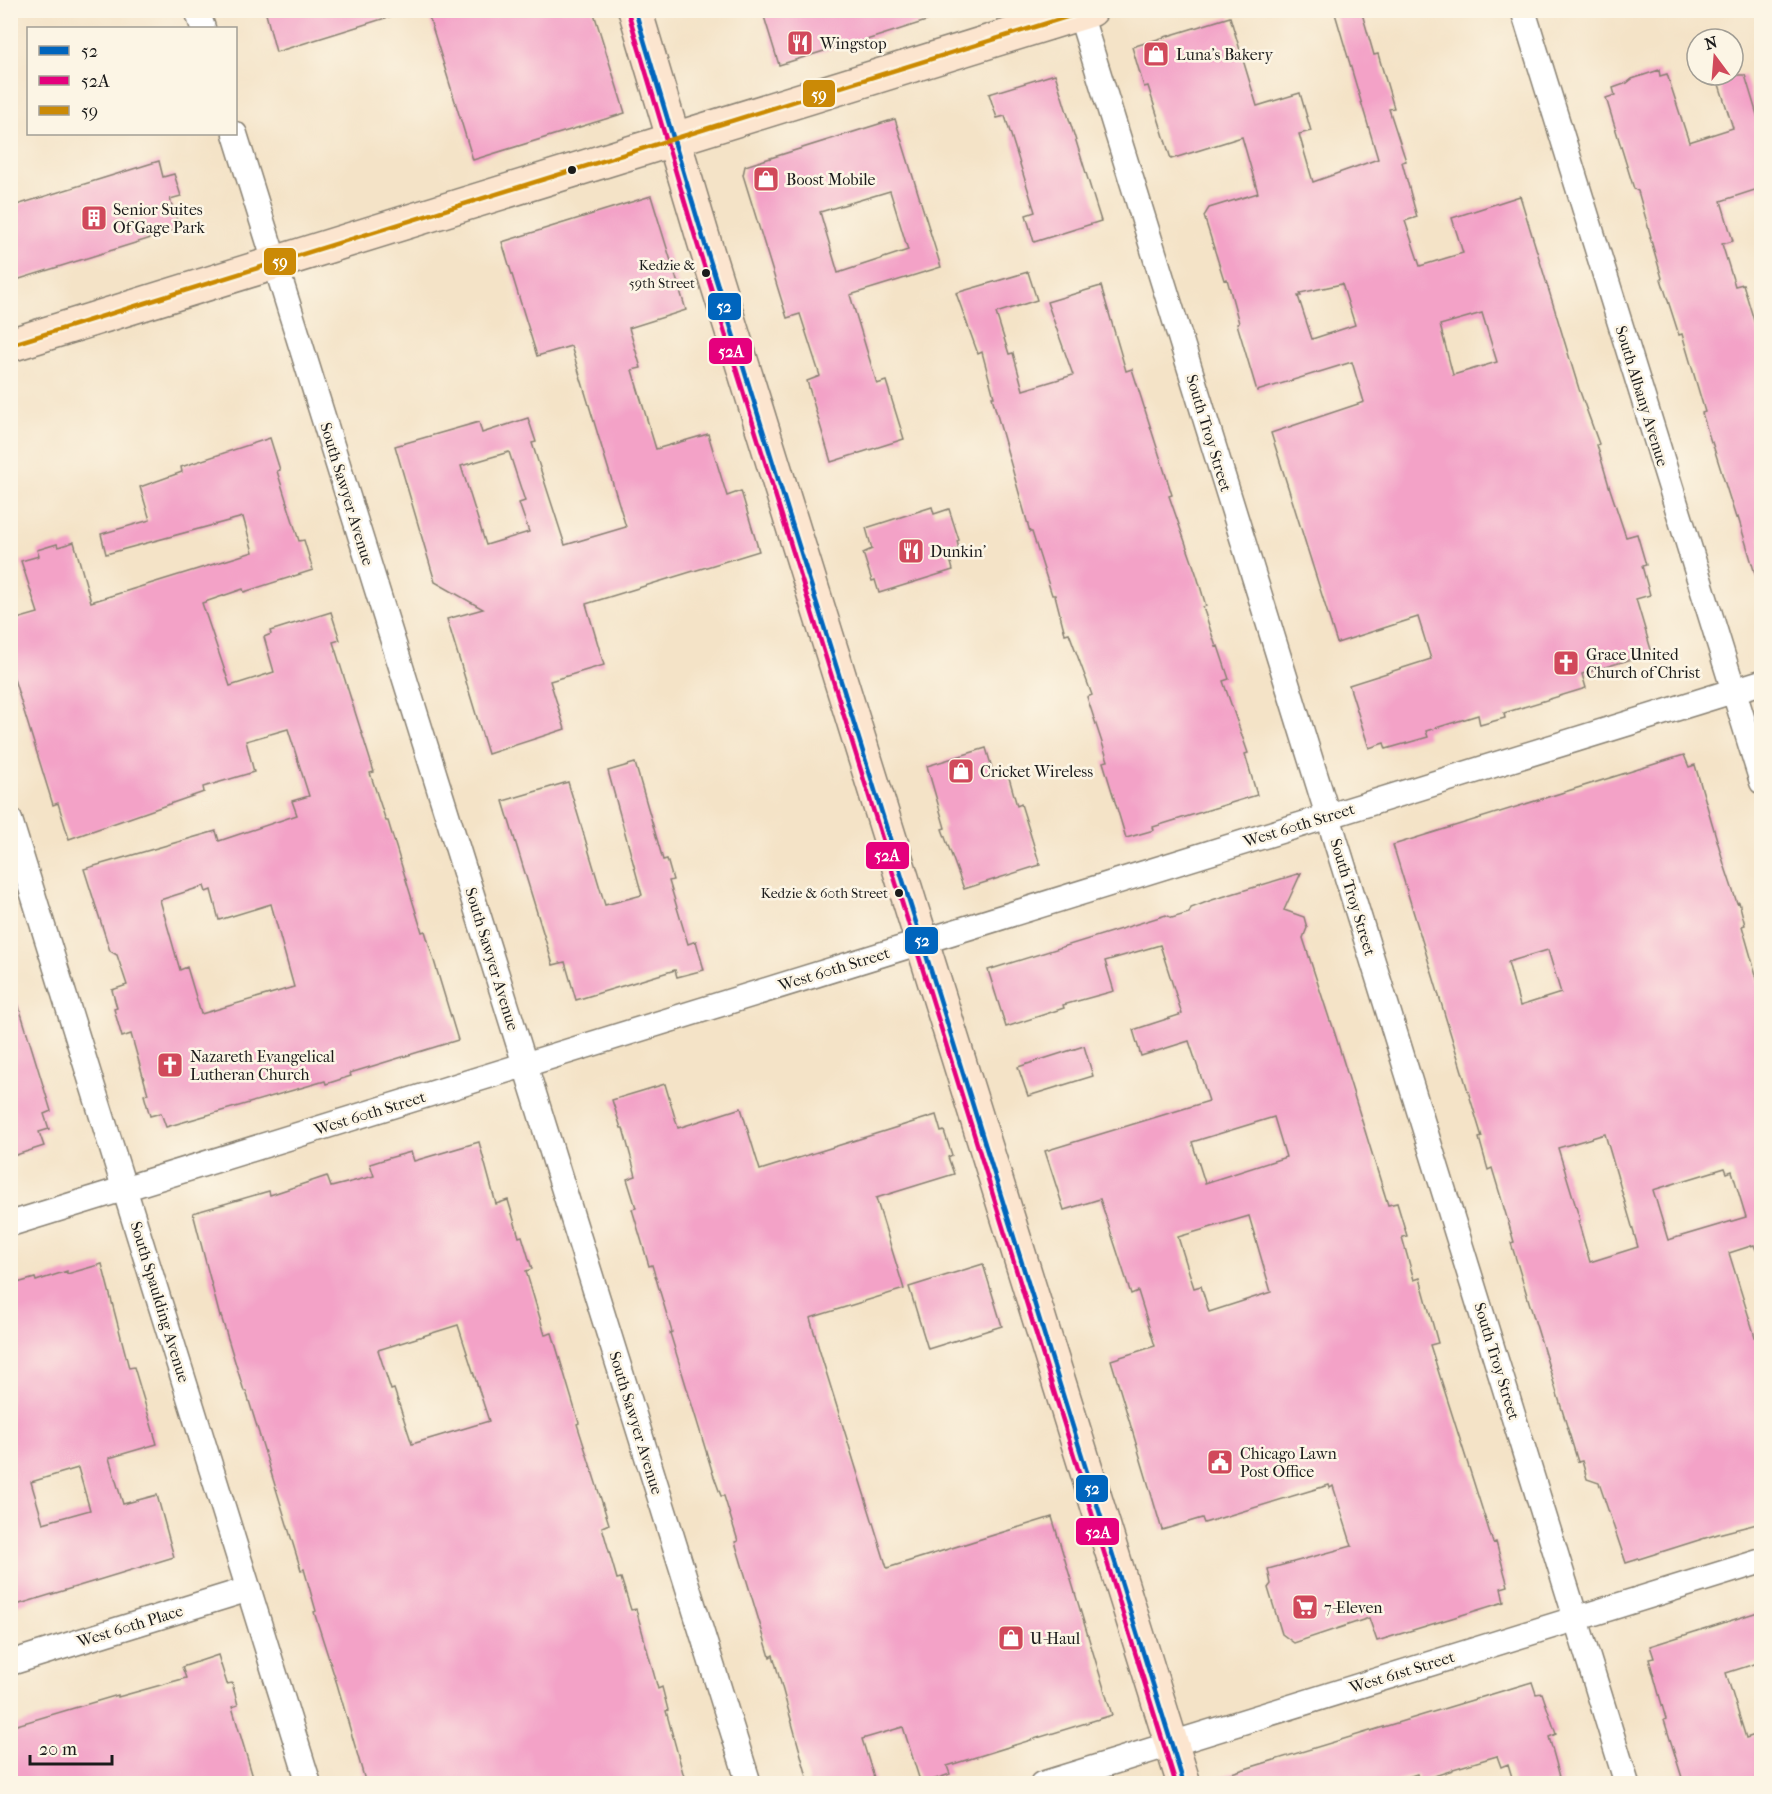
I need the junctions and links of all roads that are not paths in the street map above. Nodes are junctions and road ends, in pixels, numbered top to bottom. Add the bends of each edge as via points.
1 (197, 10) edge
2 (635, 10) edge
3 (1523, 10) edge
4 (1083, 12) edge
5 (202, 27) edge
6 (235, 135) edge
7 (674, 140) junction
8 (276, 263) junction
9 (10, 345) edge
10 (1761, 682) edge
11 (1733, 690) junction
12 (1761, 782) edge
13 (1328, 816) junction
14 (10, 820) edge
15 (922, 941) junction
16 (525, 1064) junction
17 (125, 1189) junction
18 (10, 1224) edge
19 (1761, 1561) edge
20 (249, 1589) junction
21 (1576, 1618) junction
22 (10, 1663) edge
23 (1172, 1743) junction
24 (309, 1784) edge
25 (749, 1784) edge
26 (1042, 1784) edge
27 (1184, 1784) edge
28 (1627, 1784) edge

1 - 5 street
2 - 7 main road
3 - 11 street, South Albany Avenue
4 - 7 main road
4 - 13 street, South Troy Street
6 - 8 street, South Sawyer Avenue
7 - 8 main road
7 - 15 main road
8 - 9 main road
8 - 16 street, South Sawyer Avenue
10 - 11 street, West 60th Street
11 - 12 street, South Albany Avenue
11 - 13 street, West 60th Street
13 - 15 street, West 60th Street
13 - 21 street, South Troy Street
14 - 17 street, South Spaulding Avenue
15 - 16 street, West 60th Street
15 - 23 main road
16 - 17 street, West 60th Street
16 - 25 street, South Sawyer Avenue
17 - 18 street, West 60th Street
17 - 20 street, South Spaulding Avenue
19 - 21 street, West 61st Street
20 - 22 street, West 60th Place
20 - 24 street, South Spaulding Avenue
21 - 23 street, West 61st Street
21 - 28 street, South Troy Street
23 - 26 street, West 61st Street
23 - 27 main road

